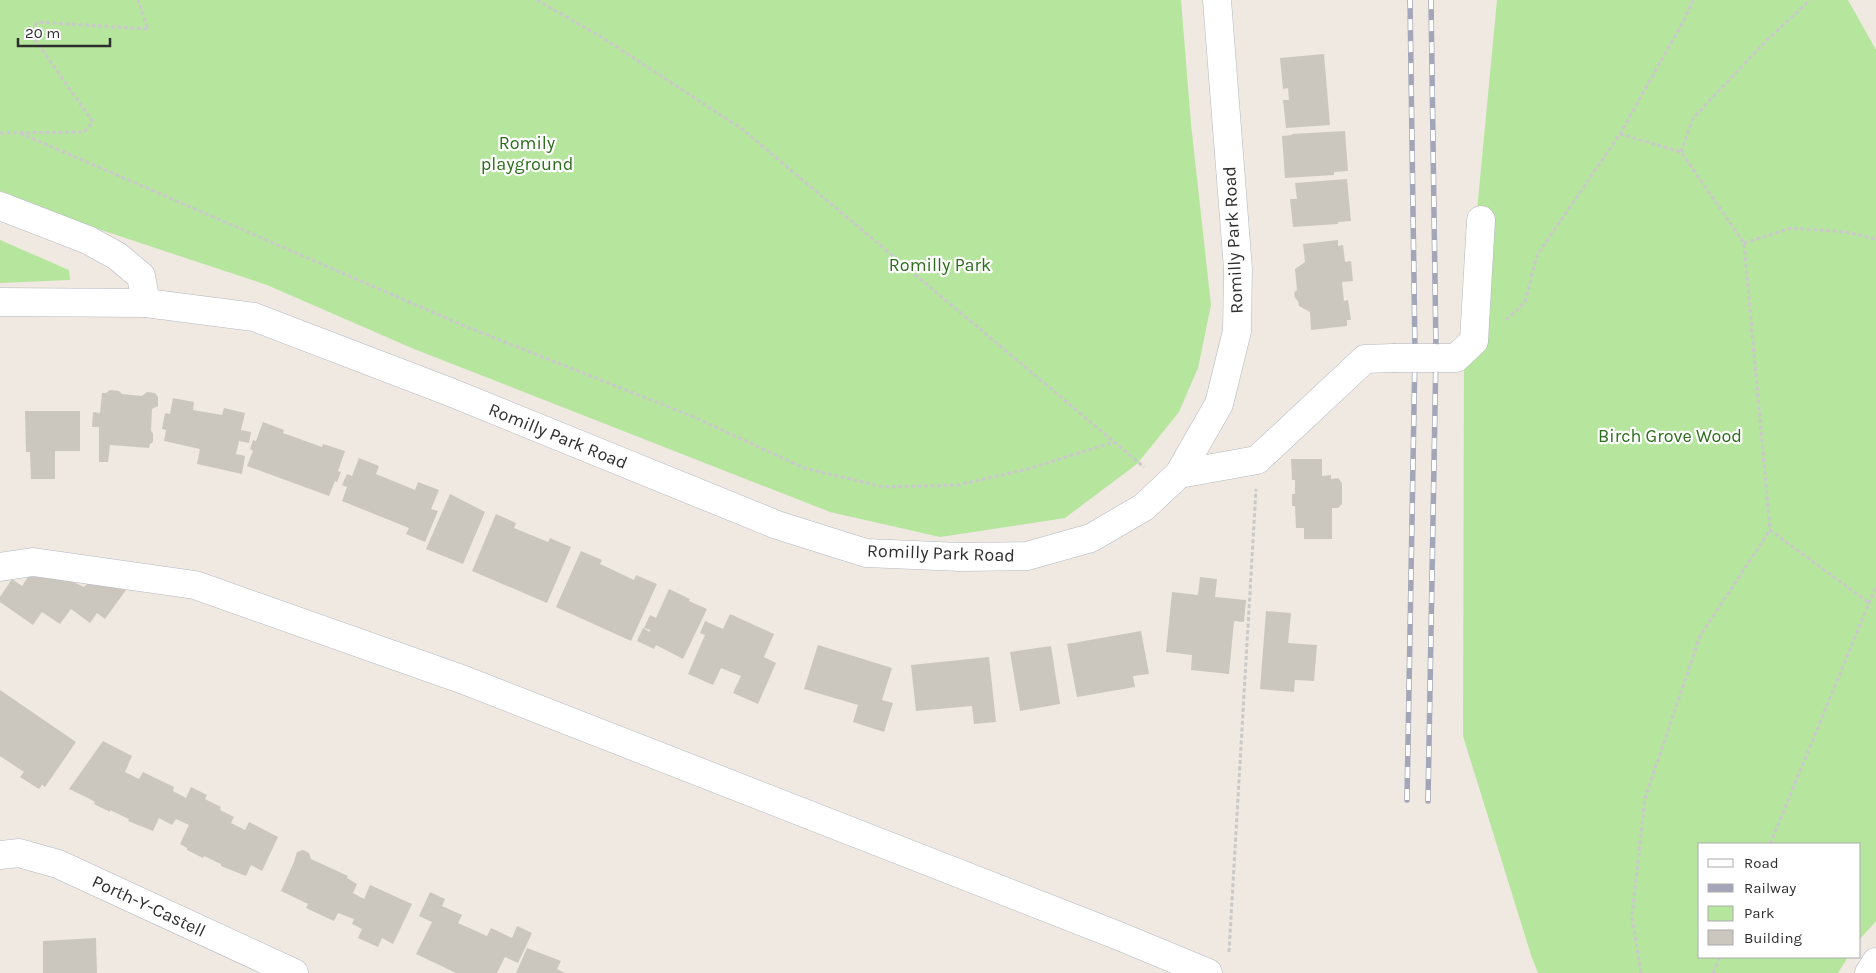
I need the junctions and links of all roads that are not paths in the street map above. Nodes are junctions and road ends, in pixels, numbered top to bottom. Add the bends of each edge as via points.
1 (1217, 0) edge
2 (0, 206) edge
3 (1481, 220) dead end
4 (0, 302) edge
5 (146, 303) junction
6 (1179, 474) junction
7 (0, 567) edge
8 (0, 855) edge
9 (1876, 962) edge
10 (294, 973) edge
11 (1208, 973) edge
12 (1869, 973) edge

1 - 6 street, Romilly Park Road via 1238,269 1237,331 1219,404
2 - 5 street via 88,240 117,256 141,276
3 - 6 street, bridge via 1474,341 1456,358 1365,358 1257,460
4 - 5 street, Romilly Park Road
5 - 6 street, Romilly Park Road via 254,317 450,392 777,525 866,553 961,558 1027,556 1091,538 1144,507
7 - 11 street via 33,562 195,585 464,680
8 - 10 street, Porth-Y-Castell via 19,853 58,864
9 - 12 street

